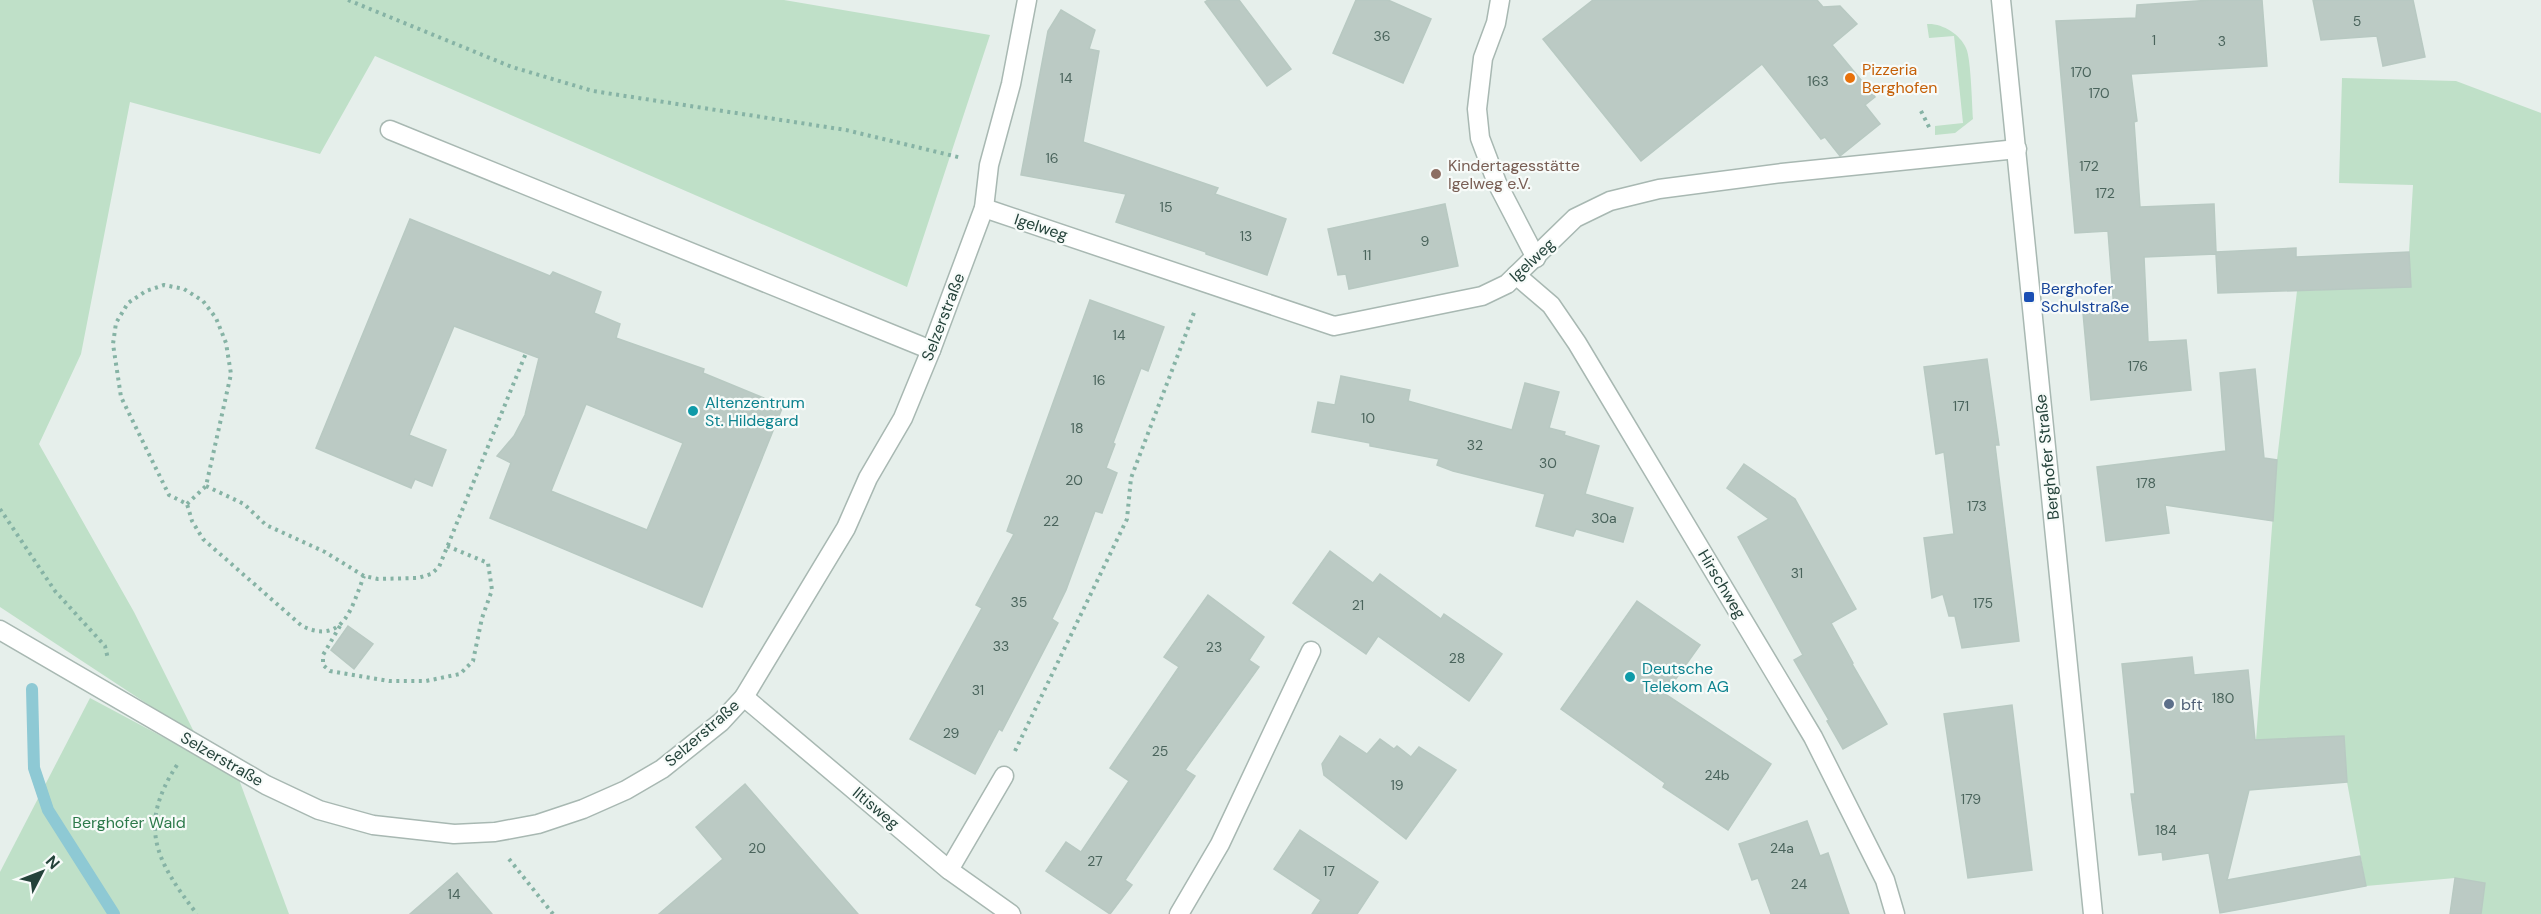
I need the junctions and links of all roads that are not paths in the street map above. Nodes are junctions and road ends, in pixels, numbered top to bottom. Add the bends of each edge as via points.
1 (1028, 0) edge
2 (1500, 0) edge
3 (2001, 0) edge
4 (390, 130) dead end
5 (2017, 149) junction
6 (984, 208) junction
7 (1536, 258) junction
8 (1516, 275) junction
9 (931, 350) junction
10 (0, 630) edge
11 (1311, 651) dead end
12 (744, 697) junction
13 (1004, 776) road end
14 (949, 870) junction
15 (1011, 914) edge
16 (1179, 914) edge
17 (1895, 914) edge
18 (2092, 914) edge

1 - 6 street, Selzerstraße via 989,165
2 - 7 street via 1497,23 1483,58 1477,109 1480,138 1497,183
3 - 5 street, Berghofer Straße
4 - 9 street
5 - 7 street, Igelweg via 1659,189 1610,201 1575,218
5 - 18 street, Berghofer Straße
6 - 8 street, Igelweg via 1334,326 1482,296
6 - 9 street, Selzerstraße
7 - 8 street, Igelweg
8 - 17 street, Hirschweg via 1551,305 1577,343 1736,605 1813,737 1885,880
9 - 12 street, Selzerstraße via 903,417 868,478 846,528
10 - 12 street, Selzerstraße via 266,785 319,810 373,825 454,834 538,824 626,789 662,769 696,743
11 - 16 street via 1220,844
12 - 14 street, Iltisweg
13 - 14 street
14 - 15 street, Iltisweg

